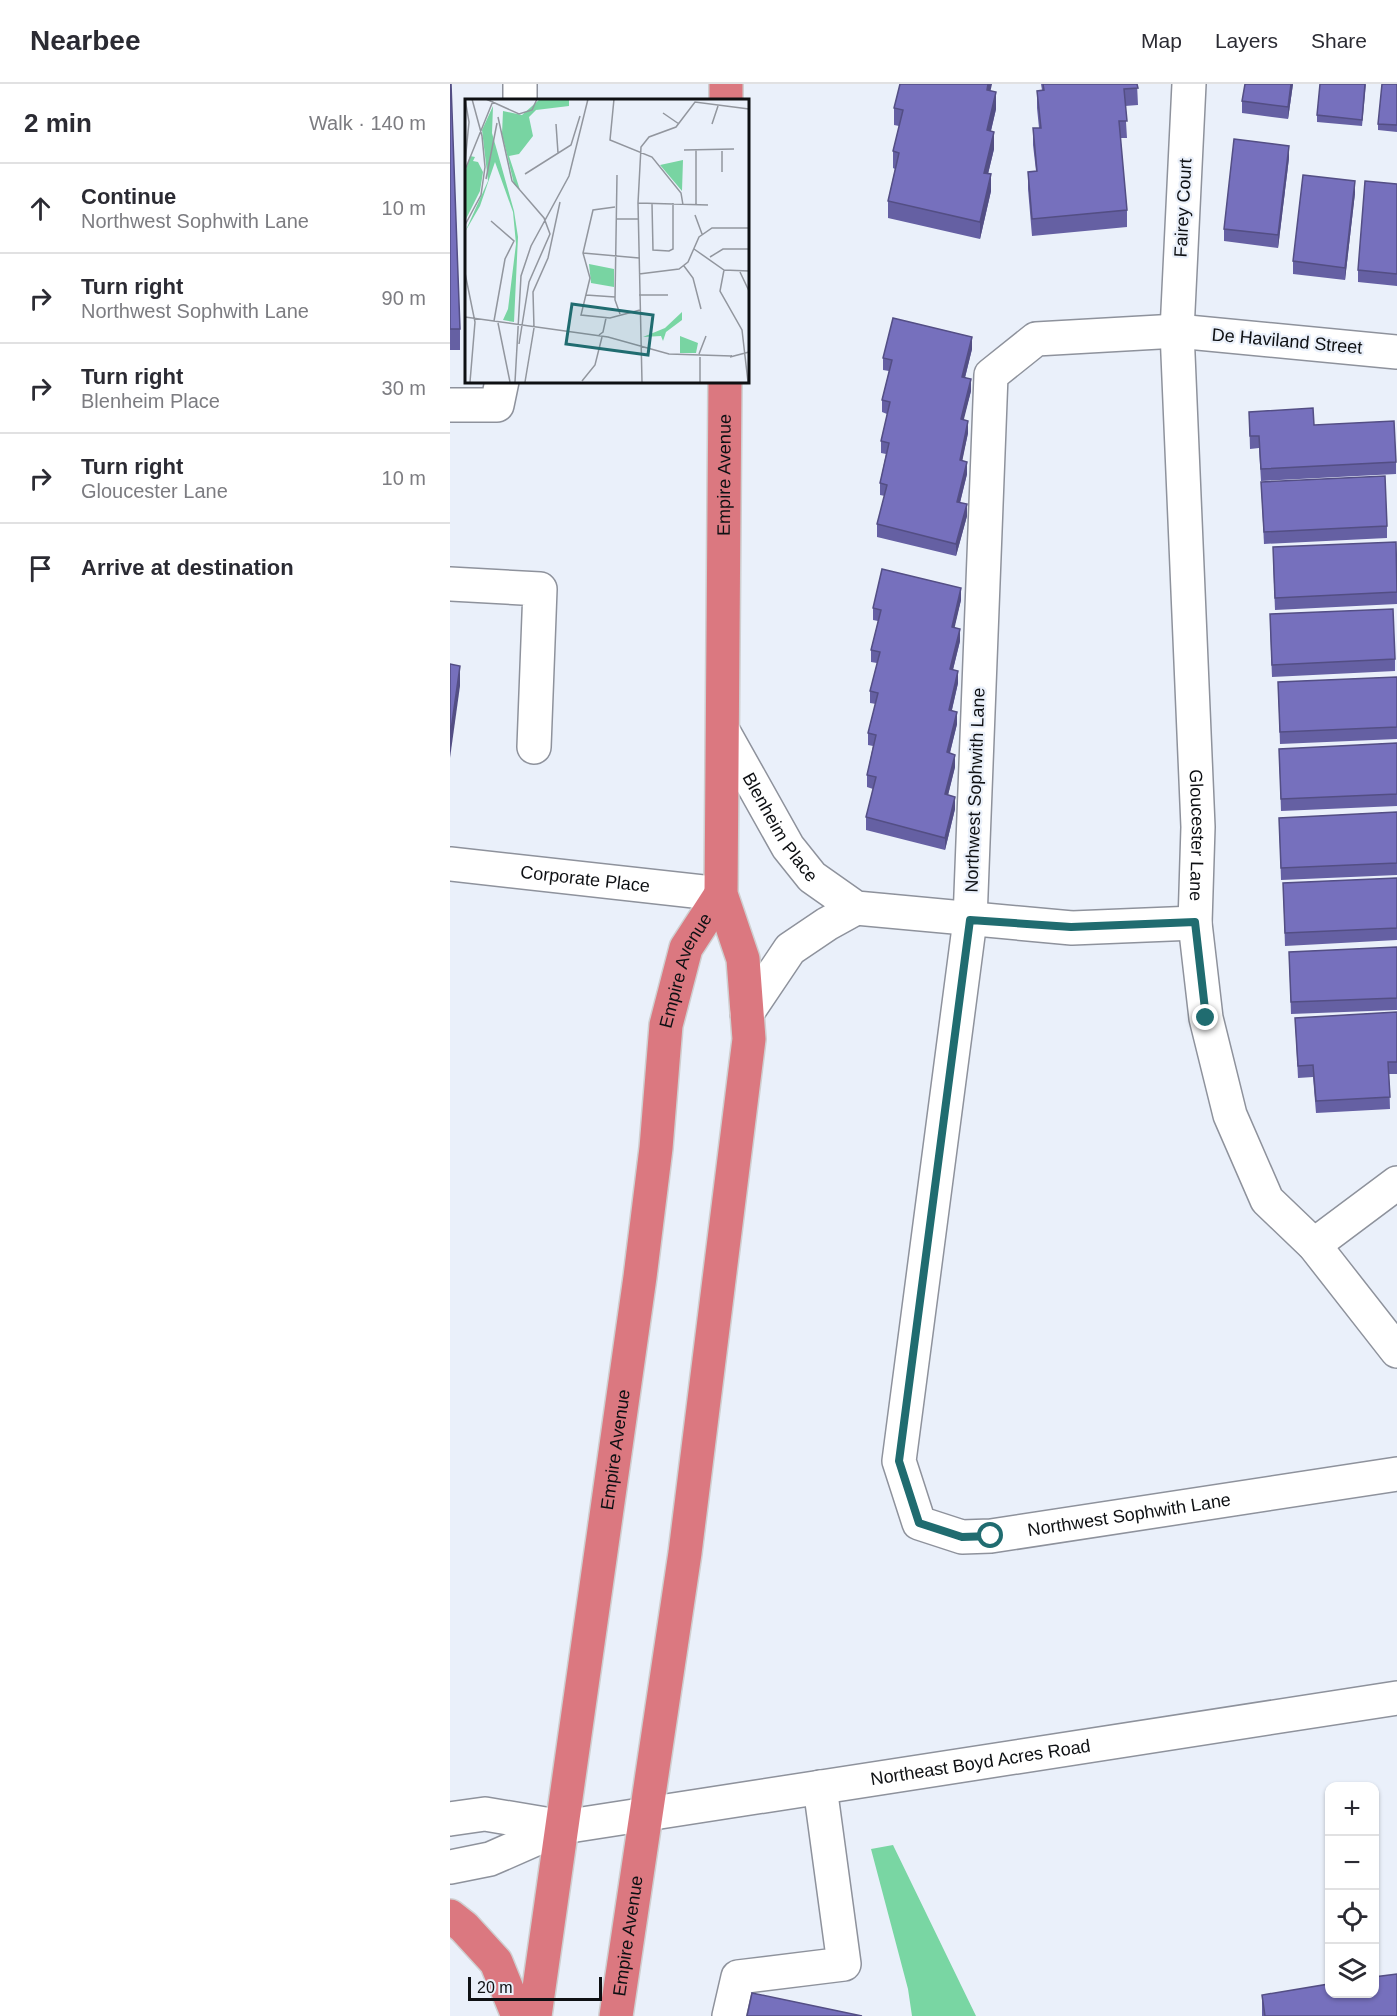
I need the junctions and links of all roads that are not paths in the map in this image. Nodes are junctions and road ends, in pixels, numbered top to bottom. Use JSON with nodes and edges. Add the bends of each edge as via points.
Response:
{"nodes":[{"id":1,"x":1190,"y":84,"type":"edge"},
{"id":2,"x":1177,"y":331,"type":"junction"},
{"id":3,"x":1397,"y":352,"type":"edge"},
{"id":4,"x":502,"y":382,"type":"edge"},
{"id":5,"x":725,"y":382,"type":"edge"},
{"id":6,"x":450,"y":405,"type":"edge"},
{"id":7,"x":450,"y":584,"type":"edge"},
{"id":8,"x":723,"y":732,"type":"junction"},
{"id":9,"x":534,"y":747,"type":"dead end"},
{"id":10,"x":450,"y":864,"type":"edge"},
{"id":11,"x":721,"y":894,"type":"junction"},
{"id":12,"x":856,"y":908,"type":"junction"},
{"id":13,"x":970,"y":920,"type":"junction"},
{"id":14,"x":1195,"y":922,"type":"junction"},
{"id":15,"x":747,"y":1013,"type":"junction"},
{"id":16,"x":1397,"y":1183,"type":"edge"},
{"id":17,"x":1314,"y":1245,"type":"junction"},
{"id":18,"x":1397,"y":1351,"type":"edge"},
{"id":19,"x":1397,"y":1474,"type":"edge"},
{"id":20,"x":1397,"y":1698,"type":"edge"},
{"id":21,"x":820,"y":1787,"type":"junction"},
{"id":22,"x":647,"y":1816,"type":"junction"},
{"id":23,"x":450,"y":1819,"type":"edge"},
{"id":24,"x":563,"y":1827,"type":"junction"},
{"id":25,"x":450,"y":1867,"type":"edge"},
{"id":26,"x":450,"y":1916,"type":"edge"},
{"id":27,"x":519,"y":2016,"type":"edge"},
{"id":28,"x":535,"y":2016,"type":"edge"},
{"id":29,"x":616,"y":2016,"type":"edge"},
{"id":30,"x":729,"y":2016,"type":"edge"}],
"edges":[{"from":1,"to":2,"type":"street","name":"Fairey Court"},
{"from":2,"to":3,"type":"street","name":"De Haviland Street"},
{"from":2,"to":13,"type":"street","name":"Northwest Sophwith Lane","via":[[1036,339],[991,375]]},
{"from":2,"to":14,"type":"street","name":"Gloucester Lane","via":[[1198,827]]},
{"from":4,"to":6,"type":"street","via":[[497,405]]},
{"from":5,"to":8,"type":"highway","name":"Empire Avenue"},
{"from":7,"to":9,"type":"street","via":[[540,589]]},
{"from":8,"to":11,"type":"highway","name":"Empire Avenue"},
{"from":8,"to":12,"type":"street","name":"Blenheim Place","via":[[788,847],[812,877]]},
{"from":10,"to":11,"type":"street","name":"Corporate Place"},
{"from":11,"to":15,"type":"highway","name":"Empire Avenue","via":[[743,959]]},
{"from":11,"to":24,"type":"highway","name":"Empire Avenue","via":[[686,948],[666,1025],[640,1277]]},
{"from":12,"to":13,"type":"street","name":"Blenheim Place"},
{"from":12,"to":15,"type":"street","via":[[790,949]]},
{"from":13,"to":14,"type":"street","name":"Blenheim Place","via":[[1071,927]]},
{"from":13,"to":19,"type":"street","name":"Northwest Sophwith Lane","via":[[899,1461],[919,1523],[962,1537],[991,1536]]},
{"from":14,"to":17,"type":"street","name":"Gloucester Lane","via":[[1206,1018],[1230,1115],[1267,1200]]},
{"from":15,"to":22,"type":"highway","name":"Empire Avenue","via":[[750,1039],[732,1189]]},
{"from":16,"to":17,"type":"street"},
{"from":17,"to":18,"type":"street","name":"Gloucester Lane"},
{"from":20,"to":21,"type":"street","name":"Northeast Boyd Acres Road"},
{"from":21,"to":22,"type":"street","name":"Northeast Boyd Acres Road"},
{"from":21,"to":30,"type":"street","via":[[843,1964],[738,1977]]},
{"from":22,"to":24,"type":"street","name":"Northeast Boyd Acres Road"},
{"from":22,"to":29,"type":"highway","name":"Empire Avenue"},
{"from":23,"to":24,"type":"street","name":"Northeast Boyd Acres Road","via":[[485,1814]]},
{"from":24,"to":25,"type":"street","name":"Northeast Boyd Acres Road","via":[[489,1859]]},
{"from":24,"to":28,"type":"highway","name":"Empire Avenue"},
{"from":26,"to":27,"type":"highway","via":[[496,1962]]}]}
